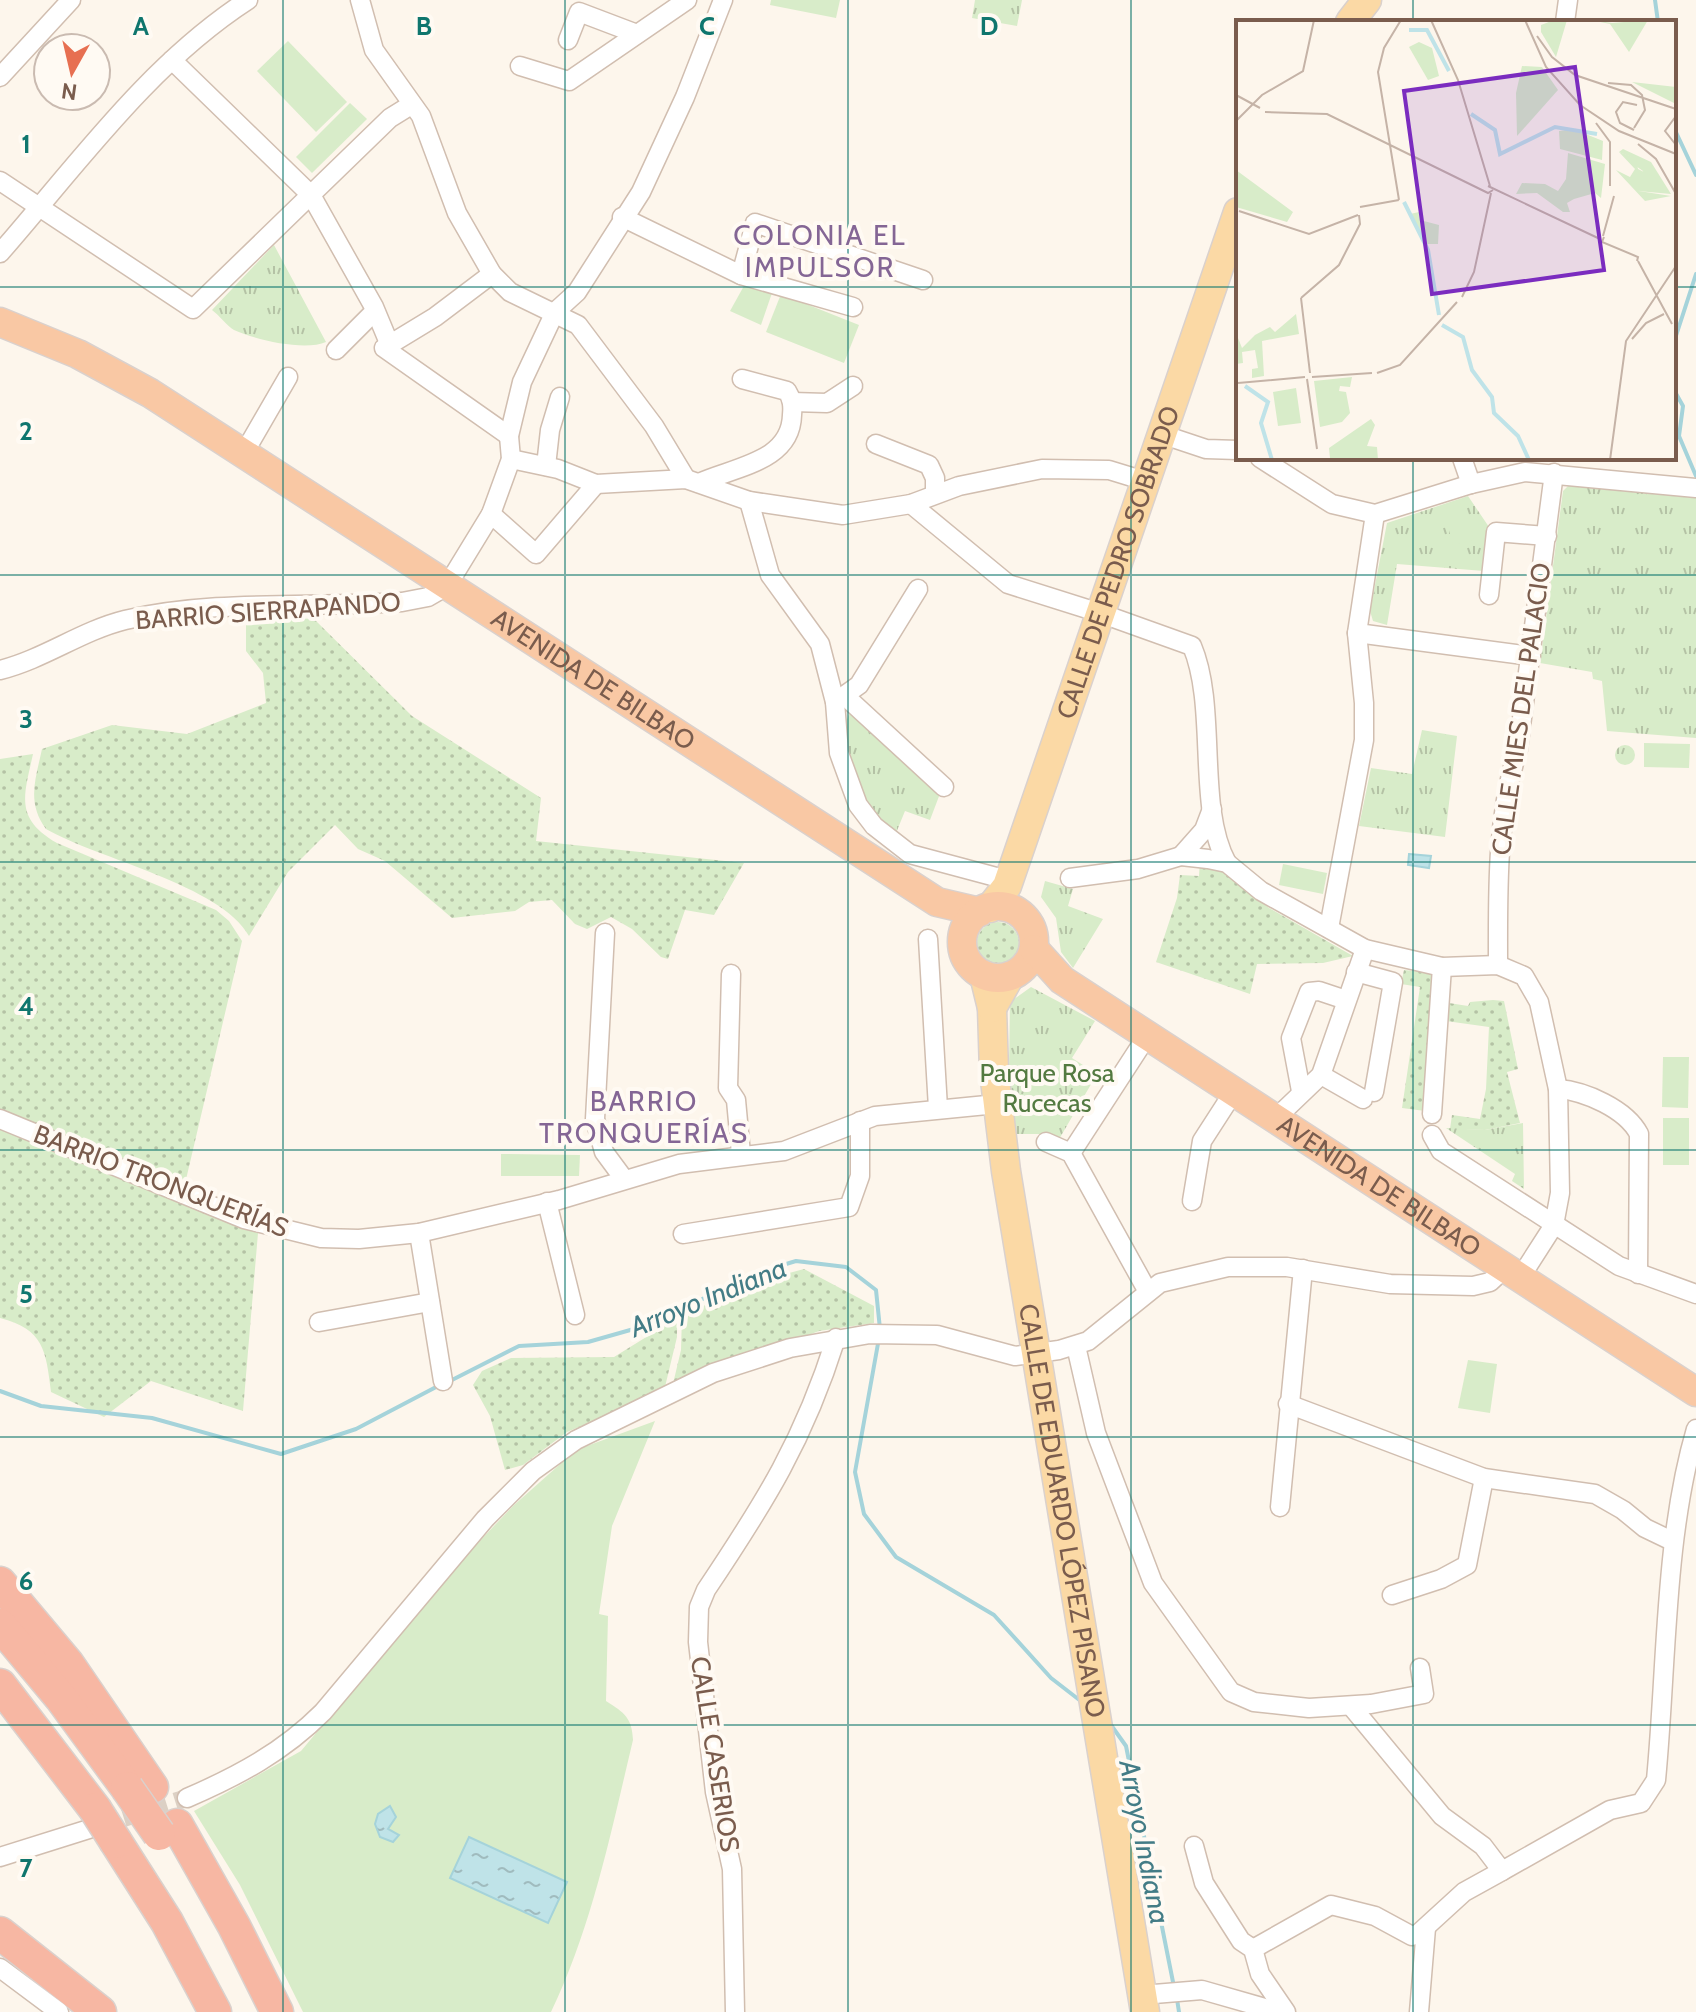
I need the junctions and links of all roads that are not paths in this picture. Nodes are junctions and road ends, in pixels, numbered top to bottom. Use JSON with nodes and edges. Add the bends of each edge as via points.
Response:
{"nodes":[{"id":1,"x":71,"y":0,"type":"edge"},
{"id":2,"x":248,"y":0,"type":"edge"},
{"id":3,"x":360,"y":0,"type":"edge"},
{"id":4,"x":687,"y":0,"type":"edge"},
{"id":5,"x":1351,"y":0,"type":"edge"},
{"id":6,"x":1367,"y":0,"type":"edge"},
{"id":7,"x":1568,"y":0,"type":"edge"},
{"id":8,"x":715,"y":3,"type":"edge"},
{"id":9,"x":1336,"y":20,"type":"edge"},
{"id":10,"x":1352,"y":20,"type":"edge"},
{"id":11,"x":1565,"y":20,"type":"edge"},
{"id":12,"x":637,"y":34,"type":"junction"},
{"id":13,"x":568,"y":40,"type":"dead end"},
{"id":14,"x":172,"y":60,"type":"junction"},
{"id":15,"x":520,"y":66,"type":"dead end"},
{"id":16,"x":0,"y":77,"type":"edge"},
{"id":17,"x":411,"y":105,"type":"junction"},
{"id":18,"x":0,"y":181,"type":"edge"},
{"id":19,"x":311,"y":195,"type":"junction"},
{"id":20,"x":39,"y":207,"type":"junction"},
{"id":21,"x":622,"y":217,"type":"junction"},
{"id":22,"x":1236,"y":218,"type":"edge"},
{"id":23,"x":1236,"y":252,"type":"edge"},
{"id":24,"x":0,"y":253,"type":"edge"},
{"id":25,"x":492,"y":274,"type":"junction"},
{"id":26,"x":741,"y":275,"type":"junction"},
{"id":27,"x":923,"y":280,"type":"dead end"},
{"id":28,"x":853,"y":307,"type":"dead end"},
{"id":29,"x":375,"y":311,"type":"junction"},
{"id":30,"x":555,"y":312,"type":"junction"},
{"id":31,"x":4,"y":321,"type":"edge"},
{"id":32,"x":386,"y":345,"type":"junction"},
{"id":33,"x":336,"y":350,"type":"dead end"},
{"id":34,"x":288,"y":377,"type":"dead end"},
{"id":35,"x":742,"y":379,"type":"dead end"},
{"id":36,"x":853,"y":386,"type":"dead end"},
{"id":37,"x":560,"y":397,"type":"dead end"},
{"id":38,"x":792,"y":402,"type":"junction"},
{"id":39,"x":509,"y":436,"type":"junction"},
{"id":40,"x":1173,"y":438,"type":"junction"},
{"id":41,"x":876,"y":444,"type":"dead end"},
{"id":42,"x":1236,"y":450,"type":"edge"},
{"id":43,"x":244,"y":453,"type":"junction"},
{"id":44,"x":511,"y":459,"type":"junction"},
{"id":45,"x":1263,"y":460,"type":"edge"},
{"id":46,"x":1463,"y":460,"type":"edge"},
{"id":47,"x":1524,"y":465,"type":"edge"},
{"id":48,"x":546,"y":466,"type":"junction"},
{"id":49,"x":1554,"y":473,"type":"junction"},
{"id":50,"x":692,"y":481,"type":"junction"},
{"id":51,"x":1145,"y":481,"type":"junction"},
{"id":52,"x":596,"y":484,"type":"junction"},
{"id":53,"x":1471,"y":484,"type":"junction"},
{"id":54,"x":1692,"y":489,"type":"edge"},
{"id":55,"x":935,"y":494,"type":"junction"},
{"id":56,"x":749,"y":501,"type":"junction"},
{"id":57,"x":911,"y":504,"type":"junction"},
{"id":58,"x":491,"y":514,"type":"junction"},
{"id":59,"x":1375,"y":514,"type":"junction"},
{"id":60,"x":1547,"y":536,"type":"junction"},
{"id":61,"x":447,"y":586,"type":"junction"},
{"id":62,"x":918,"y":589,"type":"dead end"},
{"id":63,"x":1489,"y":595,"type":"dead end"},
{"id":64,"x":1106,"y":615,"type":"junction"},
{"id":65,"x":1357,"y":633,"type":"junction"},
{"id":66,"x":1531,"y":656,"type":"junction"},
{"id":67,"x":0,"y":670,"type":"edge"},
{"id":68,"x":840,"y":699,"type":"junction"},
{"id":69,"x":944,"y":787,"type":"dead end"},
{"id":70,"x":1213,"y":807,"type":"junction"},
{"id":71,"x":1181,"y":856,"type":"junction"},
{"id":72,"x":1227,"y":863,"type":"junction"},
{"id":73,"x":1070,"y":878,"type":"dead end"},
{"id":74,"x":992,"y":902,"type":"junction"},
{"id":75,"x":944,"y":906,"type":"junction"},
{"id":76,"x":1018,"y":913,"type":"junction"},
{"id":77,"x":1329,"y":928,"type":"junction"},
{"id":78,"x":605,"y":933,"type":"dead end"},
{"id":79,"x":963,"y":935,"type":"junction"},
{"id":80,"x":928,"y":939,"type":"dead end"},
{"id":81,"x":1365,"y":949,"type":"junction"},
{"id":82,"x":1498,"y":965,"type":"junction"},
{"id":83,"x":1442,"y":967,"type":"junction"},
{"id":84,"x":1012,"y":968,"type":"junction"},
{"id":85,"x":1356,"y":972,"type":"junction"},
{"id":86,"x":731,"y":974,"type":"dead end"},
{"id":87,"x":1346,"y":1000,"type":"junction"},
{"id":88,"x":1147,"y":1036,"type":"junction"},
{"id":89,"x":1321,"y":1075,"type":"junction"},
{"id":90,"x":1558,"y":1089,"type":"junction"},
{"id":91,"x":1301,"y":1091,"type":"junction"},
{"id":92,"x":1233,"y":1093,"type":"junction"},
{"id":93,"x":997,"y":1104,"type":"junction"},
{"id":94,"x":938,"y":1108,"type":"junction"},
{"id":95,"x":1432,"y":1114,"type":"dead end"},
{"id":96,"x":0,"y":1119,"type":"edge"},
{"id":97,"x":1275,"y":1119,"type":"junction"},
{"id":98,"x":860,"y":1121,"type":"junction"},
{"id":99,"x":1432,"y":1135,"type":"dead end"},
{"id":100,"x":1046,"y":1142,"type":"dead end"},
{"id":101,"x":1071,"y":1153,"type":"junction"},
{"id":102,"x":741,"y":1154,"type":"junction"},
{"id":103,"x":624,"y":1179,"type":"junction"},
{"id":104,"x":1192,"y":1201,"type":"dead end"},
{"id":105,"x":547,"y":1202,"type":"junction"},
{"id":106,"x":1554,"y":1225,"type":"junction"},
{"id":107,"x":419,"y":1233,"type":"junction"},
{"id":108,"x":683,"y":1234,"type":"dead end"},
{"id":109,"x":1303,"y":1269,"type":"junction"},
{"id":110,"x":1513,"y":1273,"type":"junction"},
{"id":111,"x":1638,"y":1274,"type":"junction"},
{"id":112,"x":1148,"y":1292,"type":"junction"},
{"id":113,"x":1696,"y":1294,"type":"edge"},
{"id":114,"x":422,"y":1302,"type":"junction"},
{"id":115,"x":575,"y":1315,"type":"dead end"},
{"id":116,"x":319,"y":1322,"type":"dead end"},
{"id":117,"x":836,"y":1338,"type":"junction"},
{"id":118,"x":1076,"y":1346,"type":"junction"},
{"id":119,"x":1037,"y":1355,"type":"junction"},
{"id":120,"x":443,"y":1381,"type":"dead end"},
{"id":121,"x":1696,"y":1392,"type":"edge"},
{"id":122,"x":1288,"y":1404,"type":"junction"},
{"id":123,"x":1696,"y":1429,"type":"edge"},
{"id":124,"x":1484,"y":1478,"type":"junction"},
{"id":125,"x":1280,"y":1507,"type":"dead end"},
{"id":126,"x":1672,"y":1541,"type":"junction"},
{"id":127,"x":1392,"y":1595,"type":"dead end"},
{"id":128,"x":3,"y":1596,"type":"edge"},
{"id":129,"x":1420,"y":1668,"type":"dead end"},
{"id":130,"x":0,"y":1685,"type":"edge"},
{"id":131,"x":1351,"y":1706,"type":"junction"},
{"id":132,"x":174,"y":1819,"type":"junction"},
{"id":133,"x":100,"y":1826,"type":"junction"},
{"id":134,"x":1194,"y":1846,"type":"dead end"},
{"id":135,"x":0,"y":1857,"type":"edge"},
{"id":136,"x":1502,"y":1871,"type":"junction"},
{"id":137,"x":1419,"y":1932,"type":"junction"},
{"id":138,"x":0,"y":1933,"type":"edge"},
{"id":139,"x":0,"y":1942,"type":"edge"},
{"id":140,"x":1253,"y":1949,"type":"junction"},
{"id":141,"x":0,"y":1968,"type":"edge"},
{"id":142,"x":1159,"y":1997,"type":"edge"},
{"id":143,"x":99,"y":2011,"type":"edge"},
{"id":144,"x":59,"y":2012,"type":"edge"},
{"id":145,"x":215,"y":2012,"type":"edge"},
{"id":146,"x":258,"y":2012,"type":"edge"},
{"id":147,"x":277,"y":2012,"type":"edge"},
{"id":148,"x":735,"y":2012,"type":"edge"},
{"id":149,"x":1279,"y":2012,"type":"edge"},
{"id":150,"x":1286,"y":2012,"type":"edge"},
{"id":151,"x":1419,"y":2012,"type":"edge"}],
"edges":[{"from":1,"to":16,"type":"street"},
{"from":2,"to":14,"type":"street"},
{"from":3,"to":17,"type":"street","via":[[374,50]]},
{"from":4,"to":12,"type":"street"},
{"from":5,"to":9,"type":"main road"},
{"from":6,"to":10,"type":"main road"},
{"from":7,"to":11,"type":"street"},
{"from":8,"to":21,"type":"street","via":[[685,97],[641,192]]},
{"from":12,"to":13,"type":"street","via":[[579,12]]},
{"from":12,"to":15,"type":"street","via":[[569,81]]},
{"from":14,"to":19,"type":"street"},
{"from":14,"to":20,"type":"street"},
{"from":17,"to":19,"type":"street","via":[[399,109]]},
{"from":17,"to":25,"type":"street","via":[[428,132],[457,213]]},
{"from":18,"to":20,"type":"street"},
{"from":19,"to":20,"type":"street","via":[[193,309]]},
{"from":19,"to":29,"type":"street"},
{"from":20,"to":24,"type":"street"},
{"from":21,"to":26,"type":"street"},
{"from":21,"to":30,"type":"street","via":[[577,292]]},
{"from":22,"to":51,"type":"main road","name":"CALLE DE PEDRO SOBRADO"},
{"from":23,"to":40,"type":"main road","name":"CALLE DE PEDRO SOBRADO"},
{"from":25,"to":30,"type":"street","via":[[510,292]]},
{"from":25,"to":32,"type":"street","via":[[435,317]]},
{"from":26,"to":27,"type":"street","via":[[755,223]]},
{"from":26,"to":28,"type":"street"},
{"from":29,"to":32,"type":"street"},
{"from":29,"to":33,"type":"street"},
{"from":30,"to":39,"type":"street","via":[[517,396]]},
{"from":30,"to":50,"type":"street","via":[[578,325]]},
{"from":31,"to":43,"type":"highway","name":"AVENIDA DE BILBAO","via":[[109,369]]},
{"from":32,"to":39,"type":"street"},
{"from":34,"to":43,"type":"street"},
{"from":35,"to":38,"type":"street","via":[[787,391]]},
{"from":36,"to":38,"type":"street","via":[[827,403]]},
{"from":37,"to":48,"type":"street"},
{"from":38,"to":50,"type":"street","via":[[789,435],[777,452]]},
{"from":39,"to":44,"type":"street"},
{"from":40,"to":42,"type":"street","via":[[1206,449]]},
{"from":40,"to":64,"type":"main road","name":"CALLE DE PEDRO SOBRADO"},
{"from":41,"to":55,"type":"street","via":[[929,465]]},
{"from":43,"to":61,"type":"highway","name":"AVENIDA DE BILBAO"},
{"from":44,"to":48,"type":"street"},
{"from":44,"to":58,"type":"street"},
{"from":45,"to":59,"type":"street","via":[[1332,504]]},
{"from":46,"to":53,"type":"street"},
{"from":47,"to":49,"type":"street"},
{"from":47,"to":53,"type":"street"},
{"from":48,"to":52,"type":"street"},
{"from":49,"to":54,"type":"street"},
{"from":49,"to":60,"type":"street","name":"CALLE MIES DEL PALACIO"},
{"from":50,"to":52,"type":"street"},
{"from":50,"to":56,"type":"street"},
{"from":51,"to":55,"type":"street","via":[[1109,470],[1067,467]]},
{"from":51,"to":64,"type":"main road","name":"CALLE DE PEDRO SOBRADO"},
{"from":52,"to":58,"type":"street","via":[[536,554]]},
{"from":53,"to":59,"type":"street"},
{"from":55,"to":57,"type":"street"},
{"from":56,"to":57,"type":"street","via":[[843,515]]},
{"from":56,"to":68,"type":"street","via":[[770,575],[820,644]]},
{"from":57,"to":64,"type":"street","via":[[1008,584]]},
{"from":58,"to":61,"type":"street"},
{"from":59,"to":65,"type":"street"},
{"from":60,"to":63,"type":"street","name":"CALLE MIES DEL PALACIO","via":[[1496,532]]},
{"from":60,"to":66,"type":"street","name":"CALLE MIES DEL PALACIO"},
{"from":61,"to":67,"type":"street","name":"BARRIO SIERRAPANDO","via":[[402,602],[155,615],[99,628]]},
{"from":61,"to":75,"type":"highway","name":"AVENIDA DE BILBAO"},
{"from":62,"to":68,"type":"street","via":[[869,671]]},
{"from":64,"to":70,"type":"street","via":[[1192,646],[1202,690]]},
{"from":64,"to":74,"type":"main road","name":"CALLE DE PEDRO SOBRADO"},
{"from":64,"to":76,"type":"main road","name":"CALLE DE PEDRO SOBRADO","via":[[1023,872]]},
{"from":65,"to":66,"type":"street"},
{"from":65,"to":77,"type":"street","via":[[1364,740]]},
{"from":66,"to":82,"type":"street","name":"CALLE MIES DEL PALACIO","via":[[1517,752],[1506,784]]},
{"from":68,"to":69,"type":"street"},
{"from":68,"to":74,"type":"street","via":[[839,753],[847,782],[874,826],[910,854],[996,877]]},
{"from":70,"to":71,"type":"street","via":[[1204,830]]},
{"from":70,"to":72,"type":"street"},
{"from":71,"to":72,"type":"street"},
{"from":71,"to":73,"type":"street","via":[[1138,869]]},
{"from":72,"to":77,"type":"street","via":[[1261,891]]},
{"from":74,"to":75,"type":"highway","name":"AVENIDA DE BILBAO"},
{"from":74,"to":76,"type":"highway"},
{"from":74,"to":79,"type":"highway"},
{"from":75,"to":79,"type":"highway","name":"AVENIDA DE BILBAO"},
{"from":76,"to":84,"type":"highway","via":[[1032,929]]},
{"from":77,"to":81,"type":"street"},
{"from":78,"to":103,"type":"street","via":[[595,1119],[604,1152]]},
{"from":79,"to":84,"type":"highway","via":[[966,959]]},
{"from":80,"to":94,"type":"street"},
{"from":81,"to":83,"type":"street"},
{"from":81,"to":85,"type":"street"},
{"from":82,"to":83,"type":"street"},
{"from":82,"to":90,"type":"street","via":[[1517,970],[1534,988]]},
{"from":83,"to":95,"type":"street"},
{"from":84,"to":88,"type":"highway","name":"AVENIDA DE BILBAO","via":[[1062,980]]},
{"from":84,"to":93,"type":"main road","name":"CALLE DE EDUARDO LÓPEZ PISANO","via":[[992,1008]]},
{"from":85,"to":87,"type":"street"},
{"from":85,"to":89,"type":"street","via":[[1393,982],[1368,1096]]},
{"from":86,"to":102,"type":"street","via":[[728,1088],[736,1100]]},
{"from":87,"to":89,"type":"street"},
{"from":87,"to":91,"type":"street","via":[[1309,992],[1291,1038]]},
{"from":88,"to":92,"type":"highway","name":"AVENIDA DE BILBAO"},
{"from":88,"to":101,"type":"street"},
{"from":89,"to":91,"type":"street"},
{"from":90,"to":106,"type":"street","via":[[1559,1212]]},
{"from":90,"to":111,"type":"street","via":[[1573,1090],[1628,1117],[1639,1134]]},
{"from":91,"to":97,"type":"street"},
{"from":92,"to":97,"type":"highway","name":"AVENIDA DE BILBAO"},
{"from":92,"to":104,"type":"street","via":[[1202,1141]]},
{"from":93,"to":94,"type":"street","name":"BARRIO TRONQUERÍAS"},
{"from":93,"to":119,"type":"main road","name":"CALLE DE EDUARDO LÓPEZ PISANO"},
{"from":94,"to":98,"type":"street","name":"BARRIO TRONQUERÍAS"},
{"from":96,"to":107,"type":"street","name":"BARRIO TRONQUERÍAS","via":[[285,1231],[359,1239]]},
{"from":97,"to":110,"type":"highway","name":"AVENIDA DE BILBAO"},
{"from":98,"to":102,"type":"street","name":"BARRIO TRONQUERÍAS","via":[[804,1145]]},
{"from":98,"to":108,"type":"street","via":[[860,1176],[849,1207]]},
{"from":99,"to":106,"type":"street","via":[[1441,1151]]},
{"from":100,"to":101,"type":"street"},
{"from":101,"to":112,"type":"street"},
{"from":102,"to":103,"type":"street","name":"BARRIO TRONQUERÍAS"},
{"from":103,"to":105,"type":"street","name":"BARRIO TRONQUERÍAS"},
{"from":105,"to":107,"type":"street","name":"BARRIO TRONQUERÍAS"},
{"from":105,"to":115,"type":"street"},
{"from":106,"to":110,"type":"street"},
{"from":106,"to":111,"type":"street"},
{"from":107,"to":114,"type":"street"},
{"from":109,"to":110,"type":"street","via":[[1390,1284],[1473,1286]]},
{"from":109,"to":112,"type":"street","via":[[1228,1267],[1173,1278]]},
{"from":109,"to":122,"type":"street"},
{"from":110,"to":121,"type":"highway","name":"AVENIDA DE BILBAO"},
{"from":111,"to":113,"type":"street"},
{"from":112,"to":118,"type":"street","via":[[1107,1329]]},
{"from":114,"to":116,"type":"street"},
{"from":114,"to":120,"type":"street"},
{"from":117,"to":119,"type":"street","via":[[937,1335],[1015,1356]]},
{"from":117,"to":132,"type":"street","via":[[713,1373],[551,1456],[485,1519],[297,1738]]},
{"from":117,"to":148,"type":"street","name":"CALLE CASERIOS","via":[[794,1450],[699,1607],[707,1733],[732,1869]]},
{"from":118,"to":119,"type":"street"},
{"from":118,"to":131,"type":"street","via":[[1096,1433],[1153,1583],[1231,1692],[1254,1702]]},
{"from":119,"to":142,"type":"main road","name":"CALLE DE EDUARDO LÓPEZ PISANO","via":[[1095,1712]]},
{"from":122,"to":124,"type":"street"},
{"from":122,"to":125,"type":"street"},
{"from":123,"to":126,"type":"street"},
{"from":124,"to":126,"type":"street","via":[[1595,1494]]},
{"from":124,"to":127,"type":"street","via":[[1467,1565]]},
{"from":126,"to":136,"type":"street","via":[[1673,1582],[1653,1789],[1641,1803],[1610,1810]]},
{"from":128,"to":132,"type":"highway","bridge":true,"via":[[61,1698]]},
{"from":129,"to":131,"type":"street","via":[[1424,1694]]},
{"from":130,"to":133,"type":"highway"},
{"from":131,"to":136,"type":"street","via":[[1442,1816],[1483,1846]]},
{"from":132,"to":146,"type":"highway"},
{"from":132,"to":147,"type":"highway"},
{"from":133,"to":135,"type":"street"},
{"from":133,"to":145,"type":"highway","via":[[167,1922]]},
{"from":134,"to":140,"type":"street","via":[[1211,1896],[1241,1941]]},
{"from":136,"to":137,"type":"street","via":[[1464,1892]]},
{"from":137,"to":140,"type":"street","via":[[1331,1905]]},
{"from":137,"to":151,"type":"street"},
{"from":138,"to":143,"type":"highway"},
{"from":139,"to":143,"type":"highway"},
{"from":140,"to":150,"type":"street","via":[[1260,1974]]},
{"from":141,"to":144,"type":"street"},
{"from":142,"to":149,"type":"street","via":[[1211,1992]]}]}
